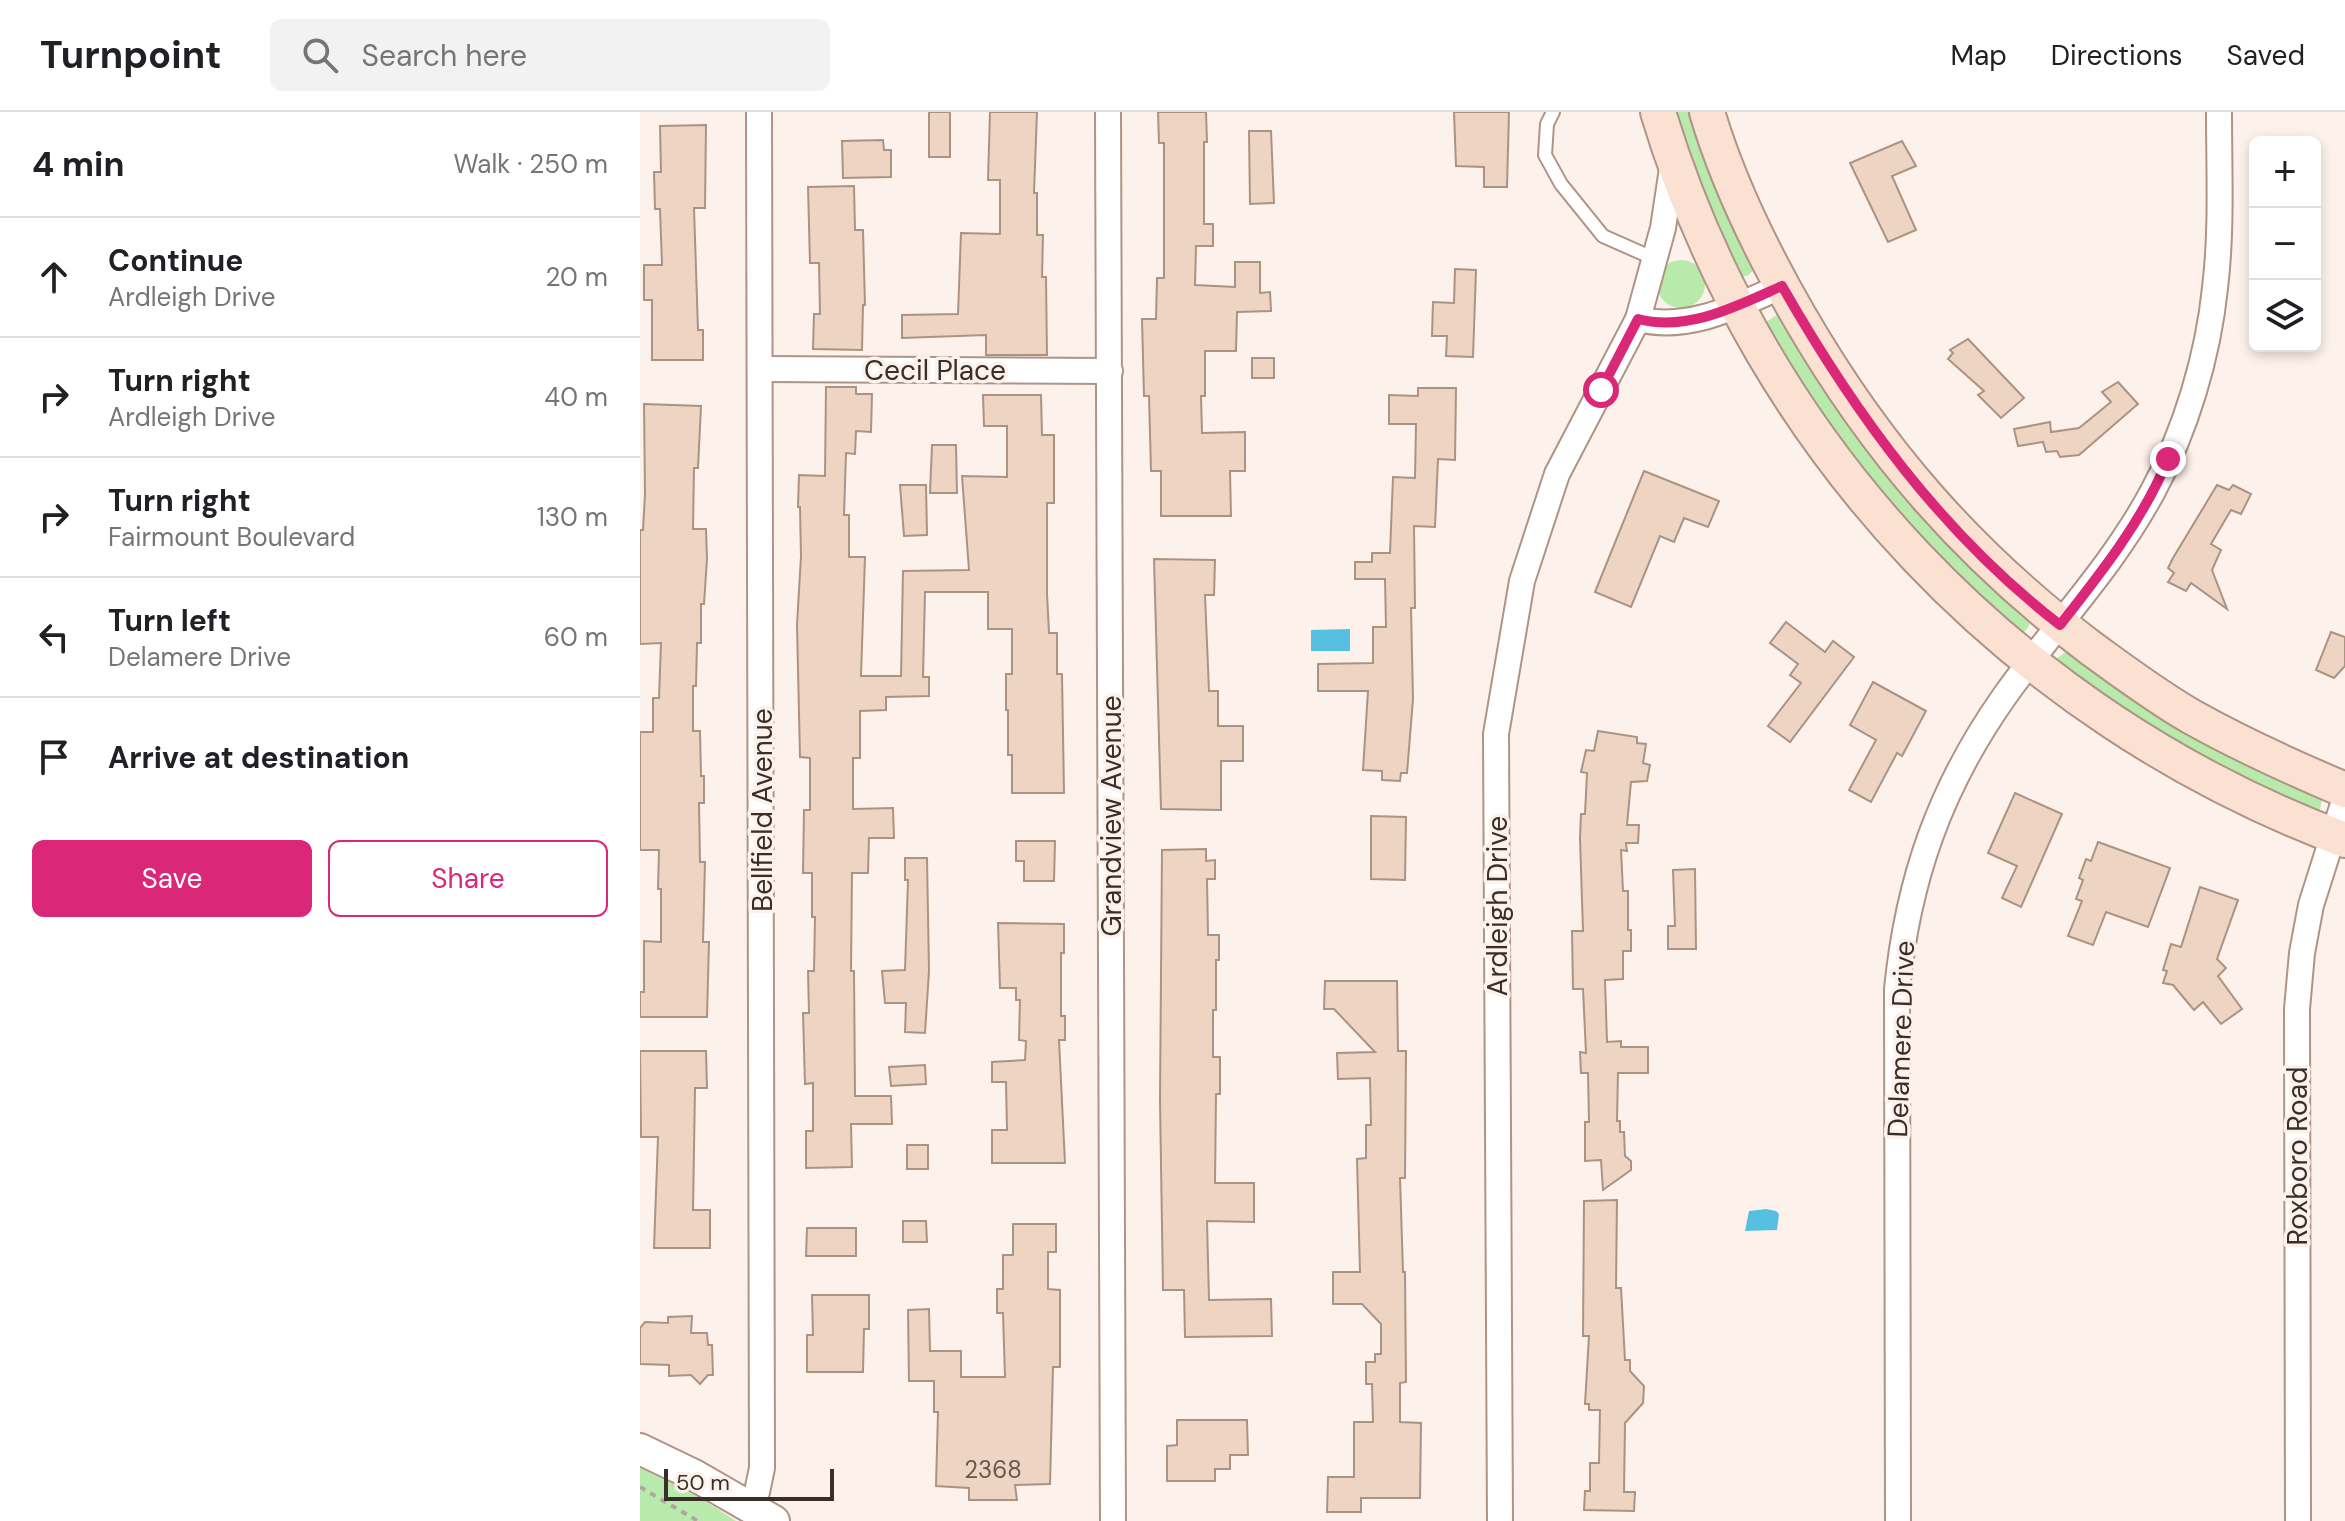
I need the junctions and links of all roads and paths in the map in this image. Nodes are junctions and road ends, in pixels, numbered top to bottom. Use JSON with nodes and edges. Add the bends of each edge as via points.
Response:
{"nodes":[{"id":1,"x":759,"y":112,"type":"edge"},
{"id":2,"x":1108,"y":112,"type":"edge"},
{"id":3,"x":1553,"y":112,"type":"edge"},
{"id":4,"x":1658,"y":112,"type":"edge"},
{"id":5,"x":1707,"y":112,"type":"edge"},
{"id":6,"x":2219,"y":112,"type":"edge"},
{"id":7,"x":1673,"y":159,"type":"junction"},
{"id":8,"x":1655,"y":259,"type":"junction"},
{"id":9,"x":1782,"y":286,"type":"junction"},
{"id":10,"x":1737,"y":306,"type":"junction"},
{"id":11,"x":1638,"y":319,"type":"junction"},
{"id":12,"x":761,"y":369,"type":"junction"},
{"id":13,"x":1110,"y":371,"type":"junction"},
{"id":14,"x":2060,"y":625,"type":"junction"},
{"id":15,"x":2030,"y":663,"type":"junction"},
{"id":16,"x":2345,"y":790,"type":"edge"},
{"id":17,"x":2345,"y":798,"type":"edge"},
{"id":18,"x":2339,"y":838,"type":"edge"},
{"id":19,"x":640,"y":1449,"type":"edge"},
{"id":20,"x":640,"y":1487,"type":"edge"},
{"id":21,"x":762,"y":1513,"type":"edge"},
{"id":22,"x":698,"y":1521,"type":"edge"},
{"id":23,"x":1113,"y":1521,"type":"edge"},
{"id":24,"x":1500,"y":1521,"type":"edge"},
{"id":25,"x":1898,"y":1521,"type":"edge"},
{"id":26,"x":2298,"y":1521,"type":"edge"}],
"edges":[{"from":1,"to":12,"type":"street","name":"Bellfield Avenue"},
{"from":2,"to":13,"type":"street","name":"Grandview Avenue"},
{"from":3,"to":8,"type":"lane","via":[[1545,155],[1561,184],[1603,236]]},
{"from":4,"to":7,"type":"main road"},
{"from":5,"to":9,"type":"main road"},
{"from":6,"to":14,"type":"street","name":"Delamere Drive","via":[[2215,290],[2194,386],[2153,490],[2113,558]]},
{"from":7,"to":8,"type":"street","name":"Ardleigh Drive"},
{"from":7,"to":10,"type":"main road"},
{"from":8,"to":11,"type":"street","name":"Ardleigh Drive"},
{"from":9,"to":10,"type":"street"},
{"from":9,"to":14,"type":"main road","via":[[1831,369],[1906,472],[1956,532]]},
{"from":10,"to":11,"type":"street","via":[[1666,324]]},
{"from":10,"to":15,"type":"main road","via":[[1799,409],[1874,508],[1961,602]]},
{"from":11,"to":24,"type":"street","name":"Ardleigh Drive","via":[[1553,487],[1522,581],[1496,734]]},
{"from":12,"to":13,"type":"street","name":"Cecil Place"},
{"from":12,"to":21,"type":"street","name":"Bellfield Avenue","via":[[762,1468],[757,1492]]},
{"from":13,"to":23,"type":"street","name":"Grandview Avenue"},
{"from":14,"to":15,"type":"street","name":"Delamere Drive"},
{"from":14,"to":16,"type":"main road","via":[[2190,715]]},
{"from":15,"to":18,"type":"main road","via":[[2159,753]]},
{"from":15,"to":25,"type":"street","name":"Delamere Drive","via":[[1987,721],[1941,805],[1906,917],[1897,989]]},
{"from":17,"to":18,"type":"street","name":"Roxboro Road"},
{"from":18,"to":26,"type":"street","name":"Roxboro Road","via":[[2311,905],[2297,1009]]},
{"from":19,"to":21,"type":"street"},
{"from":20,"to":22,"type":"path"}]}
